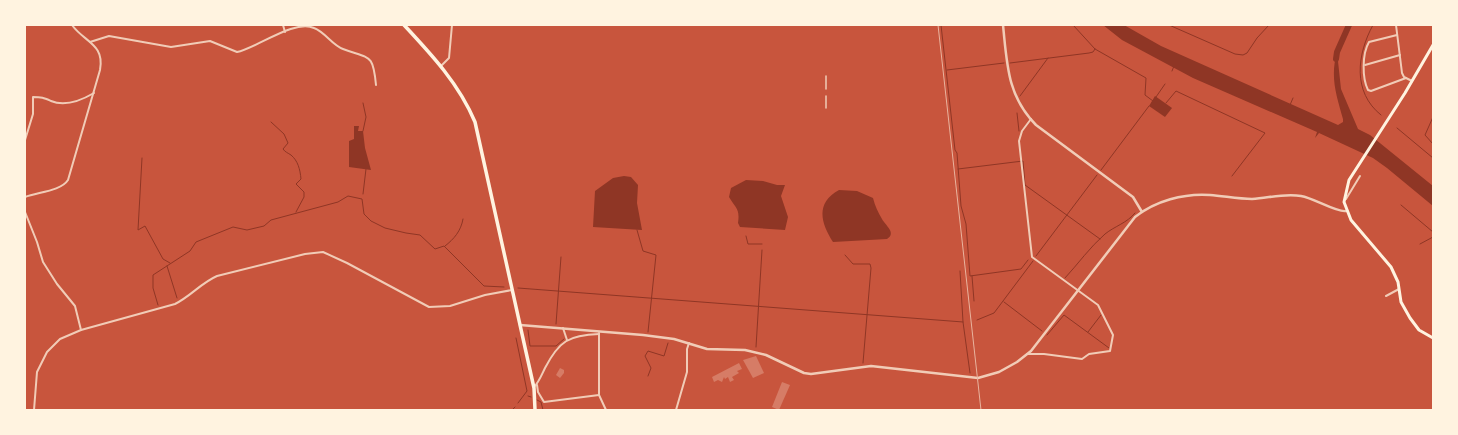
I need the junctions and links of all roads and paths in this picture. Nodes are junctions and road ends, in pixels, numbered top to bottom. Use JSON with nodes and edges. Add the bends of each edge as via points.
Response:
{"nodes":[{"id":1,"x":72,"y":25,"type":"edge"},
{"id":2,"x":283,"y":25,"type":"edge"},
{"id":3,"x":404,"y":25,"type":"edge"},
{"id":4,"x":452,"y":25,"type":"edge"},
{"id":5,"x":1003,"y":25,"type":"edge"},
{"id":6,"x":1396,"y":25,"type":"edge"},
{"id":7,"x":285,"y":32,"type":"junction"},
{"id":8,"x":1398,"y":35,"type":"junction"},
{"id":9,"x":90,"y":42,"type":"junction"},
{"id":10,"x":1433,"y":46,"type":"edge"},
{"id":11,"x":1400,"y":54,"type":"junction"},
{"id":12,"x":1365,"y":65,"type":"junction"},
{"id":13,"x":440,"y":66,"type":"junction"},
{"id":14,"x":826,"y":76,"type":"dead end"},
{"id":15,"x":1406,"y":78,"type":"junction"},
{"id":16,"x":1412,"y":81,"type":"junction"},
{"id":17,"x":376,"y":84,"type":"dead end"},
{"id":18,"x":826,"y":89,"type":"dead end"},
{"id":19,"x":94,"y":94,"type":"junction"},
{"id":20,"x":826,"y":96,"type":"dead end"},
{"id":21,"x":826,"y":108,"type":"dead end"},
{"id":22,"x":1031,"y":119,"type":"junction"},
{"id":23,"x":25,"y":140,"type":"edge"},
{"id":24,"x":1360,"y":176,"type":"dead end"},
{"id":25,"x":25,"y":197,"type":"edge"},
{"id":26,"x":1344,"y":202,"type":"junction"},
{"id":27,"x":1346,"y":211,"type":"junction"},
{"id":28,"x":25,"y":212,"type":"edge"},
{"id":29,"x":1142,"y":212,"type":"junction"},
{"id":30,"x":1399,"y":289,"type":"junction"},
{"id":31,"x":512,"y":290,"type":"junction"},
{"id":32,"x":1078,"y":290,"type":"junction"},
{"id":33,"x":1386,"y":296,"type":"dead end"},
{"id":34,"x":520,"y":325,"type":"junction"},
{"id":35,"x":563,"y":328,"type":"junction"},
{"id":36,"x":81,"y":330,"type":"junction"},
{"id":37,"x":599,"y":333,"type":"junction"},
{"id":38,"x":1433,"y":338,"type":"edge"},
{"id":39,"x":567,"y":340,"type":"junction"},
{"id":40,"x":689,"y":343,"type":"junction"},
{"id":41,"x":1027,"y":354,"type":"junction"},
{"id":42,"x":535,"y":386,"type":"junction"},
{"id":43,"x":599,"y":395,"type":"junction"},
{"id":44,"x":34,"y":410,"type":"edge"},
{"id":45,"x":535,"y":410,"type":"edge"},
{"id":46,"x":606,"y":410,"type":"edge"},
{"id":47,"x":676,"y":410,"type":"edge"}],
"edges":[{"from":1,"to":9,"type":"street"},
{"from":2,"to":7,"type":"street"},
{"from":3,"to":13,"type":"main road"},
{"from":4,"to":13,"type":"street","via":[[449,58]]},
{"from":5,"to":22,"type":"street","via":[[1012,88],[1020,106]]},
{"from":6,"to":8,"type":"street"},
{"from":7,"to":9,"type":"street","via":[[237,52],[210,41],[171,47],[109,36]]},
{"from":7,"to":17,"type":"street","via":[[298,27],[314,28],[340,48],[366,56],[373,64]]},
{"from":8,"to":11,"type":"street"},
{"from":8,"to":12,"type":"street","via":[[1369,42]]},
{"from":9,"to":19,"type":"street","via":[[101,59]]},
{"from":10,"to":16,"type":"main road"},
{"from":11,"to":12,"type":"street"},
{"from":11,"to":15,"type":"street","via":[[1402,73]]},
{"from":12,"to":15,"type":"street","via":[[1365,82],[1370,91]]},
{"from":13,"to":31,"type":"main road","via":[[464,98],[475,122]]},
{"from":14,"to":18,"type":"street"},
{"from":15,"to":16,"type":"street"},
{"from":16,"to":26,"type":"main road","via":[[1349,180]]},
{"from":19,"to":23,"type":"street","via":[[66,103],[52,102],[45,97],[33,97],[33,114]]},
{"from":19,"to":25,"type":"street","via":[[71,175],[66,184]]},
{"from":20,"to":21,"type":"street"},
{"from":22,"to":29,"type":"street","via":[[1133,197]]},
{"from":22,"to":32,"type":"street","via":[[1022,131],[1019,141],[1032,257]]},
{"from":24,"to":26,"type":"street"},
{"from":26,"to":27,"type":"main road"},
{"from":27,"to":29,"type":"street","via":[[1340,212],[1318,200],[1289,194],[1252,199],[1187,196],[1162,202]]},
{"from":27,"to":30,"type":"main road","via":[[1391,267]]},
{"from":28,"to":36,"type":"street","via":[[43,262],[75,306]]},
{"from":29,"to":32,"type":"street","via":[[1135,217]]},
{"from":30,"to":33,"type":"street"},
{"from":30,"to":38,"type":"main road","via":[[1400,302],[1410,318],[1419,330]]},
{"from":31,"to":34,"type":"main road"},
{"from":31,"to":36,"type":"street","via":[[450,306],[429,307],[347,262],[318,252],[217,276],[207,280],[175,304]]},
{"from":32,"to":41,"type":"street"},
{"from":32,"to":41,"type":"street","via":[[1098,305],[1113,335],[1110,351],[1090,354],[1082,359]]},
{"from":34,"to":35,"type":"street"},
{"from":34,"to":42,"type":"main road"},
{"from":35,"to":37,"type":"street"},
{"from":35,"to":39,"type":"street"},
{"from":36,"to":44,"type":"street","via":[[60,339],[48,352],[38,372]]},
{"from":37,"to":39,"type":"street","via":[[579,335]]},
{"from":37,"to":40,"type":"street","via":[[674,339]]},
{"from":37,"to":43,"type":"street"},
{"from":39,"to":42,"type":"street","via":[[554,352]]},
{"from":40,"to":41,"type":"street","via":[[707,349],[756,352],[804,373],[816,374],[871,366],[978,378],[999,372]]},
{"from":40,"to":47,"type":"street","via":[[687,372]]},
{"from":42,"to":43,"type":"street","via":[[544,402]]},
{"from":42,"to":45,"type":"main road"},
{"from":43,"to":46,"type":"street"}]}
